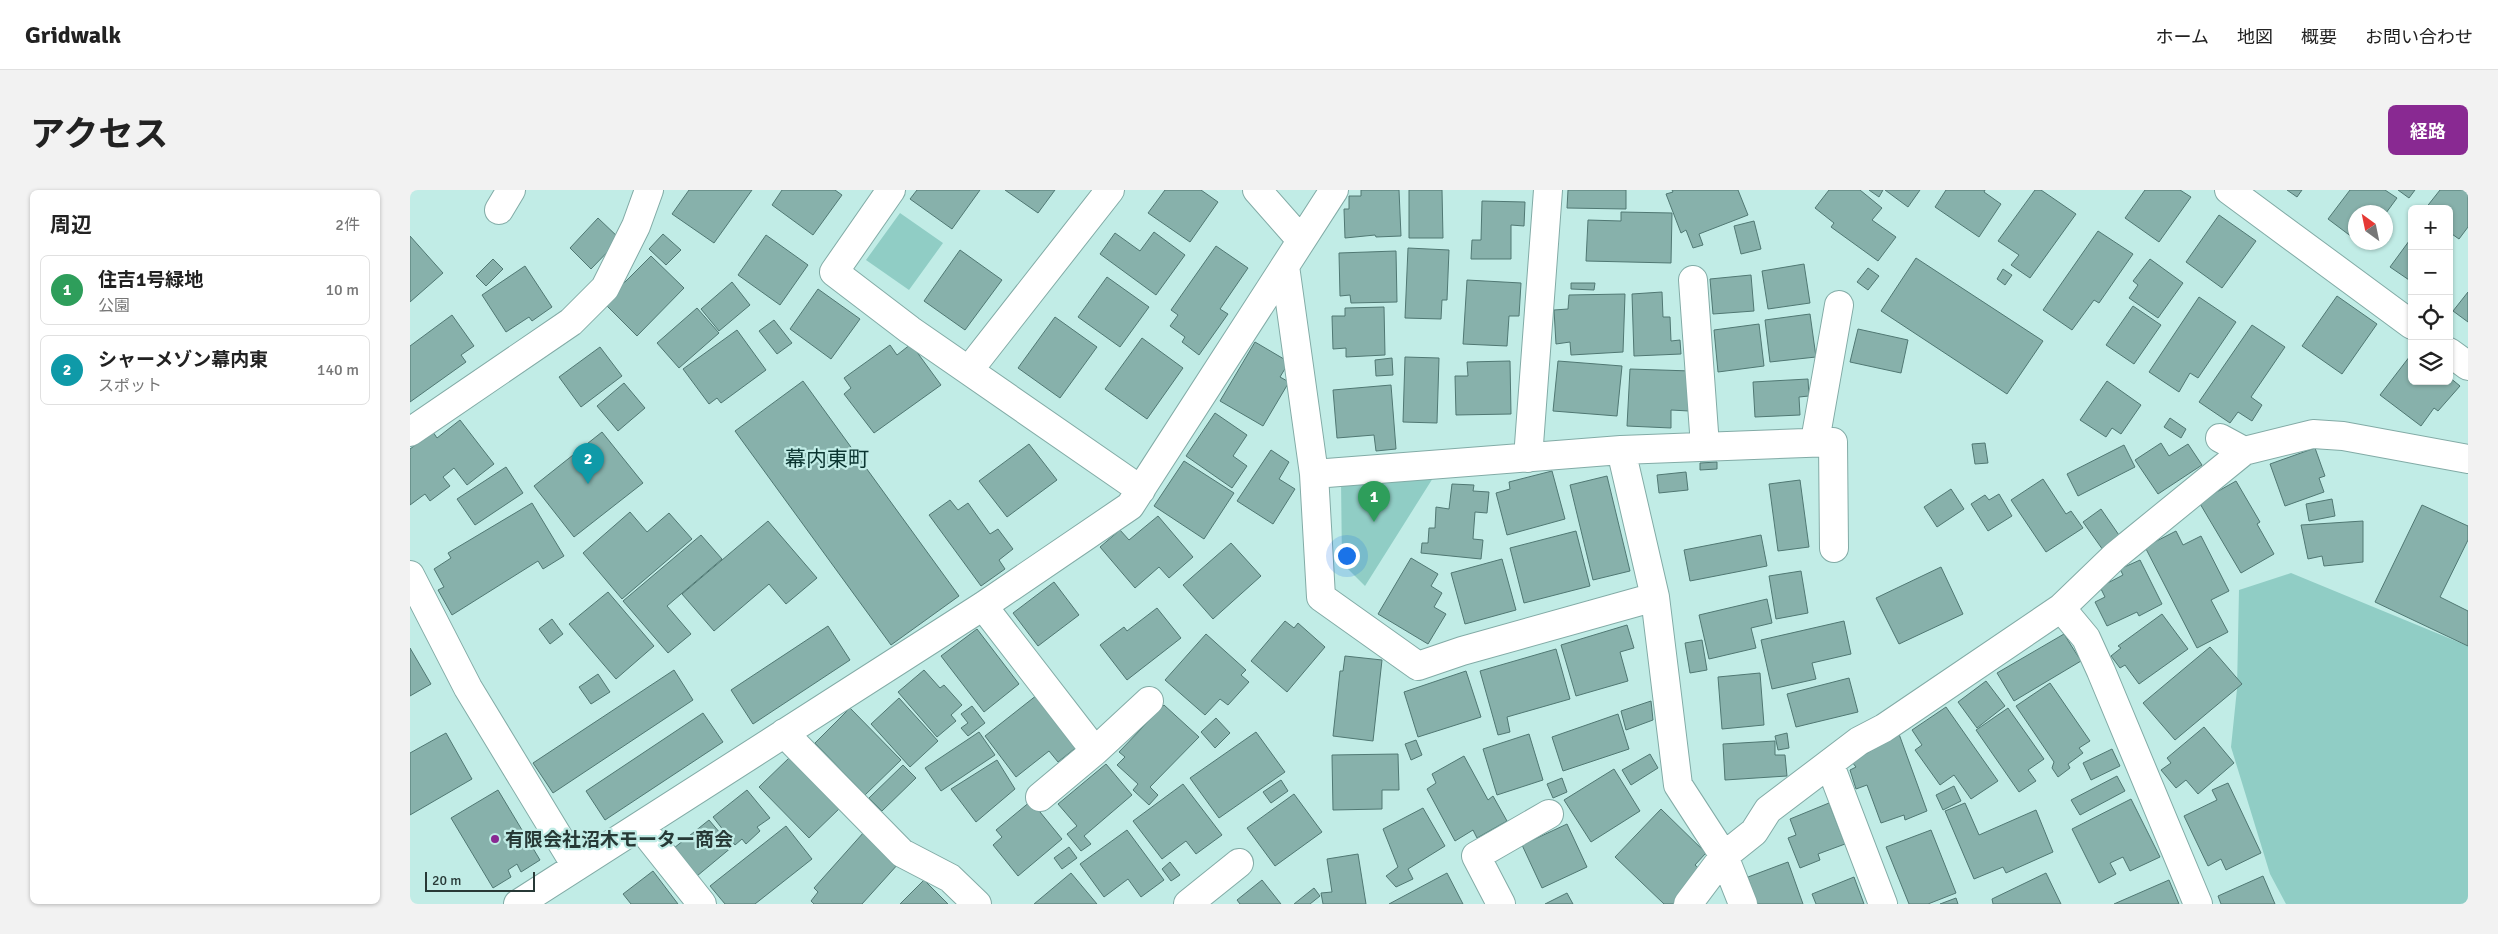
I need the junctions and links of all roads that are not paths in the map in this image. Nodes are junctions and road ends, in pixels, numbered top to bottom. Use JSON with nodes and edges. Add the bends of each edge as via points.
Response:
{"nodes":[{"id":1,"x":649,"y":190,"type":"edge"},
{"id":2,"x":891,"y":190,"type":"edge"},
{"id":3,"x":1110,"y":190,"type":"edge"},
{"id":4,"x":1257,"y":190,"type":"edge"},
{"id":5,"x":1334,"y":190,"type":"edge"},
{"id":6,"x":1548,"y":190,"type":"edge"},
{"id":7,"x":2228,"y":190,"type":"edge"},
{"id":8,"x":1301,"y":240,"type":"junction"},
{"id":9,"x":1285,"y":266,"type":"junction"},
{"id":10,"x":1693,"y":280,"type":"dead end"},
{"id":11,"x":1838,"y":305,"type":"dead end"},
{"id":12,"x":2408,"y":321,"type":"edge"},
{"id":13,"x":2453,"y":355,"type":"edge"},
{"id":14,"x":2468,"y":366,"type":"edge"},
{"id":15,"x":969,"y":370,"type":"junction"},
{"id":16,"x":410,"y":432,"type":"edge"},
{"id":17,"x":2220,"y":438,"type":"dead end"},
{"id":18,"x":1815,"y":441,"type":"junction"},
{"id":19,"x":1705,"y":446,"type":"junction"},
{"id":20,"x":1621,"y":450,"type":"junction"},
{"id":21,"x":2244,"y":451,"type":"junction"},
{"id":22,"x":1528,"y":458,"type":"junction"},
{"id":23,"x":2468,"y":459,"type":"edge"},
{"id":24,"x":1314,"y":474,"type":"junction"},
{"id":25,"x":1141,"y":490,"type":"junction"},
{"id":26,"x":1834,"y":548,"type":"dead end"},
{"id":27,"x":410,"y":575,"type":"edge"},
{"id":28,"x":1655,"y":597,"type":"junction"},
{"id":29,"x":983,"y":606,"type":"junction"},
{"id":30,"x":2061,"y":608,"type":"junction"},
{"id":31,"x":1149,"y":701,"type":"dead end"},
{"id":32,"x":784,"y":733,"type":"junction"},
{"id":33,"x":1095,"y":751,"type":"junction"},
{"id":34,"x":1830,"y":765,"type":"junction"},
{"id":35,"x":1040,"y":796,"type":"dead end"},
{"id":36,"x":1549,"y":814,"type":"dead end"},
{"id":37,"x":640,"y":826,"type":"junction"},
{"id":38,"x":1724,"y":856,"type":"junction"},
{"id":39,"x":1239,"y":863,"type":"dead end"},
{"id":40,"x":576,"y":866,"type":"junction"},
{"id":41,"x":518,"y":904,"type":"edge"},
{"id":42,"x":702,"y":904,"type":"edge"},
{"id":43,"x":978,"y":904,"type":"edge"},
{"id":44,"x":1188,"y":904,"type":"edge"},
{"id":45,"x":1501,"y":904,"type":"edge"},
{"id":46,"x":1688,"y":904,"type":"edge"},
{"id":47,"x":1743,"y":904,"type":"edge"},
{"id":48,"x":1883,"y":904,"type":"edge"},
{"id":49,"x":2198,"y":904,"type":"edge"}],
"edges":[{"from":1,"to":16,"type":"street","via":[[636,226],[605,288],[571,322]]},
{"from":2,"to":15,"type":"street","via":[[834,272]]},
{"from":3,"to":15,"type":"street"},
{"from":4,"to":8,"type":"street"},
{"from":5,"to":8,"type":"street"},
{"from":6,"to":22,"type":"street"},
{"from":7,"to":12,"type":"street"},
{"from":8,"to":9,"type":"street"},
{"from":9,"to":24,"type":"street"},
{"from":9,"to":25,"type":"street"},
{"from":10,"to":19,"type":"street"},
{"from":11,"to":18,"type":"street"},
{"from":13,"to":14,"type":"street"},
{"from":15,"to":25,"type":"street"},
{"from":17,"to":21,"type":"street"},
{"from":18,"to":19,"type":"street"},
{"from":18,"to":26,"type":"street","via":[[1833,442]]},
{"from":19,"to":20,"type":"street"},
{"from":20,"to":22,"type":"street"},
{"from":20,"to":28,"type":"street"},
{"from":21,"to":23,"type":"street","via":[[2313,434],[2342,436]]},
{"from":21,"to":30,"type":"street","via":[[2115,556]]},
{"from":22,"to":24,"type":"street"},
{"from":24,"to":28,"type":"street","via":[[1321,597],[1418,666]]},
{"from":25,"to":29,"type":"street","via":[[1130,506]]},
{"from":27,"to":40,"type":"street","via":[[468,688]]},
{"from":28,"to":38,"type":"street","via":[[1678,785]]},
{"from":29,"to":32,"type":"street"},
{"from":29,"to":33,"type":"street"},
{"from":30,"to":34,"type":"street","via":[[1859,742]]},
{"from":30,"to":49,"type":"street","via":[[2086,638]]},
{"from":31,"to":33,"type":"street"},
{"from":32,"to":37,"type":"street"},
{"from":32,"to":43,"type":"street","via":[[902,853],[950,878]]},
{"from":33,"to":35,"type":"street"},
{"from":34,"to":38,"type":"street","via":[[1768,810],[1754,832]]},
{"from":34,"to":48,"type":"street"},
{"from":36,"to":45,"type":"street","via":[[1476,856]]},
{"from":37,"to":40,"type":"street"},
{"from":37,"to":42,"type":"street"},
{"from":38,"to":46,"type":"street"},
{"from":38,"to":47,"type":"street"},
{"from":39,"to":44,"type":"street"},
{"from":40,"to":41,"type":"street"}]}
